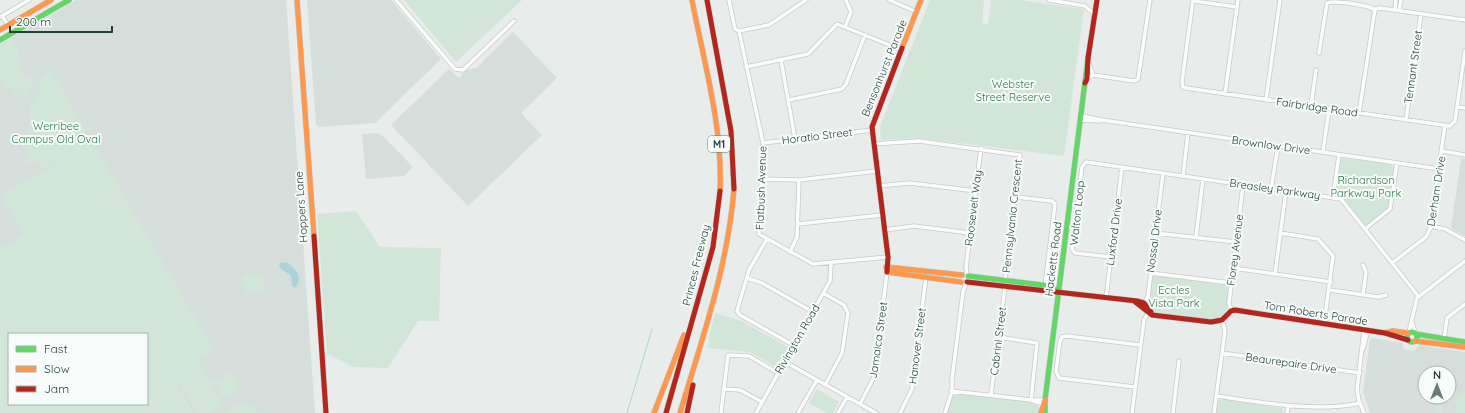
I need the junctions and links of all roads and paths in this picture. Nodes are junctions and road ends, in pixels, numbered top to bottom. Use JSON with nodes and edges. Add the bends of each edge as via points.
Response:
{"nodes":[{"id":1,"x":29,"y":0,"type":"edge"},
{"id":2,"x":51,"y":0,"type":"edge"},
{"id":3,"x":69,"y":0,"type":"edge"},
{"id":4,"x":297,"y":0,"type":"edge"},
{"id":5,"x":396,"y":0,"type":"edge"},
{"id":6,"x":691,"y":0,"type":"edge"},
{"id":7,"x":707,"y":0,"type":"edge"},
{"id":8,"x":730,"y":0,"type":"edge"},
{"id":9,"x":806,"y":0,"type":"edge"},
{"id":10,"x":846,"y":0,"type":"edge"},
{"id":11,"x":889,"y":0,"type":"edge"},
{"id":12,"x":922,"y":0,"type":"edge"},
{"id":13,"x":1049,"y":0,"type":"edge"},
{"id":14,"x":1082,"y":0,"type":"edge"},
{"id":15,"x":1150,"y":0,"type":"edge"},
{"id":16,"x":1193,"y":0,"type":"edge"},
{"id":17,"x":1238,"y":0,"type":"edge"},
{"id":18,"x":1280,"y":0,"type":"edge"},
{"id":19,"x":1396,"y":0,"type":"edge"},
{"id":20,"x":1400,"y":0,"type":"edge"},
{"id":21,"x":1096,"y":1,"type":"edge"},
{"id":22,"x":1083,"y":5,"type":"junction"},
{"id":23,"x":1237,"y":7,"type":"junction"},
{"id":24,"x":1375,"y":10,"type":"junction"},
{"id":25,"x":1397,"y":11,"type":"junction"},
{"id":26,"x":918,"y":12,"type":"junction"},
{"id":27,"x":1094,"y":14,"type":"junction"},
{"id":28,"x":1421,"y":14,"type":"junction"},
{"id":29,"x":1,"y":17,"type":"edge"},
{"id":30,"x":1465,"y":20,"type":"edge"},
{"id":31,"x":514,"y":21,"type":"dead end"},
{"id":32,"x":8,"y":25,"type":"junction"},
{"id":33,"x":845,"y":27,"type":"junction"},
{"id":34,"x":0,"y":30,"type":"edge"},
{"id":35,"x":739,"y":31,"type":"junction"},
{"id":36,"x":12,"y":34,"type":"junction"},
{"id":37,"x":865,"y":35,"type":"junction"},
{"id":38,"x":0,"y":40,"type":"edge"},
{"id":39,"x":902,"y":50,"type":"junction"},
{"id":40,"x":1465,"y":51,"type":"edge"},
{"id":41,"x":1319,"y":53,"type":"dead end"},
{"id":42,"x":781,"y":60,"type":"junction"},
{"id":43,"x":1089,"y":61,"type":"junction"},
{"id":44,"x":1464,"y":64,"type":"edge"},
{"id":45,"x":746,"y":67,"type":"junction"},
{"id":46,"x":1316,"y":70,"type":"dead end"},
{"id":47,"x":1093,"y":75,"type":"junction"},
{"id":48,"x":1086,"y":81,"type":"junction"},
{"id":49,"x":1225,"y":94,"type":"junction"},
{"id":50,"x":789,"y":100,"type":"junction"},
{"id":51,"x":1266,"y":100,"type":"junction"},
{"id":52,"x":1311,"y":106,"type":"junction"},
{"id":53,"x":1457,"y":107,"type":"junction"},
{"id":54,"x":1465,"y":108,"type":"edge"},
{"id":55,"x":1329,"y":109,"type":"junction"},
{"id":56,"x":1360,"y":113,"type":"junction"},
{"id":57,"x":1080,"y":117,"type":"junction"},
{"id":58,"x":1406,"y":120,"type":"junction"},
{"id":59,"x":1445,"y":125,"type":"junction"},
{"id":60,"x":872,"y":130,"type":"junction"},
{"id":61,"x":1188,"y":133,"type":"junction"},
{"id":62,"x":795,"y":139,"type":"junction"},
{"id":63,"x":763,"y":143,"type":"junction"},
{"id":64,"x":873,"y":144,"type":"junction"},
{"id":65,"x":1278,"y":146,"type":"junction"},
{"id":66,"x":981,"y":148,"type":"junction"},
{"id":67,"x":1323,"y":152,"type":"junction"},
{"id":68,"x":1442,"y":152,"type":"junction"},
{"id":69,"x":1339,"y":155,"type":"junction"},
{"id":70,"x":1465,"y":155,"type":"edge"},
{"id":71,"x":1086,"y":162,"type":"joint"},
{"id":72,"x":1397,"y":163,"type":"junction"},
{"id":73,"x":1122,"y":167,"type":"junction"},
{"id":74,"x":1439,"y":169,"type":"junction"},
{"id":75,"x":877,"y":171,"type":"junction"},
{"id":76,"x":1163,"y":173,"type":"junction"},
{"id":77,"x":1183,"y":176,"type":"junction"},
{"id":78,"x":762,"y":179,"type":"junction"},
{"id":79,"x":1203,"y":179,"type":"junction"},
{"id":80,"x":799,"y":180,"type":"junction"},
{"id":81,"x":1243,"y":185,"type":"junction"},
{"id":82,"x":878,"y":186,"type":"junction"},
{"id":83,"x":1271,"y":189,"type":"junction"},
{"id":84,"x":976,"y":191,"type":"junction"},
{"id":85,"x":1286,"y":191,"type":"junction"},
{"id":86,"x":1016,"y":197,"type":"junction"},
{"id":87,"x":1333,"y":198,"type":"junction"},
{"id":88,"x":882,"y":215,"type":"junction"},
{"id":89,"x":798,"y":224,"type":"junction"},
{"id":90,"x":1431,"y":226,"type":"junction"},
{"id":91,"x":1365,"y":229,"type":"junction"},
{"id":92,"x":884,"y":230,"type":"junction"},
{"id":93,"x":1155,"y":232,"type":"junction"},
{"id":94,"x":1280,"y":233,"type":"junction"},
{"id":95,"x":970,"y":234,"type":"junction"},
{"id":96,"x":1196,"y":238,"type":"junction"},
{"id":97,"x":767,"y":239,"type":"junction"},
{"id":98,"x":1465,"y":240,"type":"edge"},
{"id":99,"x":1236,"y":242,"type":"junction"},
{"id":100,"x":790,"y":252,"type":"junction"},
{"id":101,"x":886,"y":257,"type":"junction"},
{"id":102,"x":1111,"y":257,"type":"junction"},
{"id":103,"x":1465,"y":261,"type":"edge"},
{"id":104,"x":1392,"y":263,"type":"junction"},
{"id":105,"x":830,"y":264,"type":"junction"},
{"id":106,"x":1363,"y":265,"type":"dead end"},
{"id":107,"x":887,"y":268,"type":"junction"},
{"id":108,"x":1233,"y":268,"type":"junction"},
{"id":109,"x":1150,"y":273,"type":"junction"},
{"id":110,"x":1275,"y":274,"type":"junction"},
{"id":111,"x":965,"y":275,"type":"junction"},
{"id":112,"x":705,"y":277,"type":"junction"},
{"id":113,"x":926,"y":277,"type":"junction"},
{"id":114,"x":747,"y":278,"type":"junction"},
{"id":115,"x":964,"y":282,"type":"junction"},
{"id":116,"x":1330,"y":282,"type":"junction"},
{"id":117,"x":1231,"y":283,"type":"junction"},
{"id":118,"x":1005,"y":284,"type":"junction"},
{"id":119,"x":1045,"y":286,"type":"junction"},
{"id":120,"x":1329,"y":290,"type":"junction"},
{"id":121,"x":1059,"y":291,"type":"junction"},
{"id":122,"x":823,"y":293,"type":"junction"},
{"id":123,"x":1362,"y":295,"type":"junction"},
{"id":124,"x":1386,"y":295,"type":"dead end"},
{"id":125,"x":1419,"y":297,"type":"junction"},
{"id":126,"x":1106,"y":298,"type":"junction"},
{"id":127,"x":1465,"y":304,"type":"edge"},
{"id":128,"x":1142,"y":305,"type":"junction"},
{"id":129,"x":813,"y":312,"type":"junction"},
{"id":130,"x":1148,"y":312,"type":"junction"},
{"id":131,"x":1231,"y":313,"type":"junction"},
{"id":132,"x":1222,"y":321,"type":"junction"},
{"id":133,"x":1324,"y":324,"type":"junction"},
{"id":134,"x":1366,"y":330,"type":"junction"},
{"id":135,"x":704,"y":332,"type":"junction"},
{"id":136,"x":1385,"y":333,"type":"junction"},
{"id":137,"x":1412,"y":333,"type":"junction"},
{"id":138,"x":998,"y":338,"type":"junction"},
{"id":139,"x":1444,"y":339,"type":"junction"},
{"id":140,"x":1408,"y":340,"type":"junction"},
{"id":141,"x":1415,"y":341,"type":"junction"},
{"id":142,"x":1465,"y":342,"type":"edge"},
{"id":143,"x":793,"y":345,"type":"junction"},
{"id":144,"x":1140,"y":345,"type":"junction"},
{"id":145,"x":1465,"y":347,"type":"edge"},
{"id":146,"x":1222,"y":353,"type":"junction"},
{"id":147,"x":1179,"y":361,"type":"dead end"},
{"id":148,"x":785,"y":362,"type":"junction"},
{"id":149,"x":778,"y":373,"type":"junction"},
{"id":150,"x":1360,"y":373,"type":"junction"},
{"id":151,"x":817,"y":380,"type":"junction"},
{"id":152,"x":825,"y":385,"type":"junction"},
{"id":153,"x":1135,"y":387,"type":"junction"},
{"id":154,"x":723,"y":389,"type":"junction"},
{"id":155,"x":952,"y":390,"type":"junction"},
{"id":156,"x":991,"y":395,"type":"junction"},
{"id":157,"x":1216,"y":396,"type":"junction"},
{"id":158,"x":847,"y":397,"type":"junction"},
{"id":159,"x":1031,"y":400,"type":"junction"},
{"id":160,"x":762,"y":402,"type":"junction"},
{"id":161,"x":1045,"y":403,"type":"junction"},
{"id":162,"x":1360,"y":403,"type":"junction"},
{"id":163,"x":860,"y":404,"type":"junction"},
{"id":164,"x":1288,"y":406,"type":"junction"},
{"id":165,"x":326,"y":413,"type":"edge"},
{"id":166,"x":654,"y":413,"type":"edge"},
{"id":167,"x":666,"y":413,"type":"edge"},
{"id":168,"x":680,"y":413,"type":"edge"},
{"id":169,"x":687,"y":413,"type":"edge"},
{"id":170,"x":721,"y":413,"type":"edge"},
{"id":171,"x":756,"y":413,"type":"edge"},
{"id":172,"x":798,"y":413,"type":"edge"},
{"id":173,"x":838,"y":413,"type":"edge"},
{"id":174,"x":876,"y":413,"type":"edge"},
{"id":175,"x":900,"y":413,"type":"edge"},
{"id":176,"x":945,"y":413,"type":"edge"},
{"id":177,"x":1041,"y":413,"type":"edge"},
{"id":178,"x":1045,"y":413,"type":"edge"},
{"id":179,"x":1132,"y":413,"type":"edge"},
{"id":180,"x":1173,"y":413,"type":"edge"},
{"id":181,"x":1214,"y":413,"type":"edge"},
{"id":182,"x":1287,"y":413,"type":"edge"},
{"id":183,"x":1364,"y":413,"type":"edge"}],
"edges":[{"from":1,"to":29,"type":"street"},
{"from":2,"to":32,"type":"main road"},
{"from":3,"to":36,"type":"main road"},
{"from":4,"to":165,"type":"main road","name":"Hoppers Lane"},
{"from":5,"to":31,"type":"street","via":[[459,71]]},
{"from":6,"to":112,"type":"main road","name":"Princes Freeway","number":"M1","via":[[715,112],[721,170],[719,210]]},
{"from":7,"to":135,"type":"main road","number":"M1","via":[[728,110],[734,169],[732,210],[725,253]]},
{"from":8,"to":35,"type":"street","name":"Flatbush Avenue","via":[[735,29]]},
{"from":9,"to":35,"type":"street","via":[[769,25]]},
{"from":10,"to":33,"type":"street","via":[[852,12]]},
{"from":11,"to":26,"type":"street"},
{"from":12,"to":26,"type":"main road","name":"Bensonhurst Parade"},
{"from":13,"to":22,"type":"street"},
{"from":14,"to":22,"type":"street"},
{"from":15,"to":47,"type":"street","via":[[1138,79]]},
{"from":16,"to":23,"type":"street"},
{"from":16,"to":49,"type":"street","name":"Fairbridge Road","via":[[1182,86]]},
{"from":17,"to":23,"type":"street"},
{"from":18,"to":51,"type":"street"},
{"from":19,"to":25,"type":"street"},
{"from":20,"to":25,"type":"street"},
{"from":21,"to":22,"type":"street"},
{"from":21,"to":27,"type":"main road","name":"Hacketts Road"},
{"from":22,"to":27,"type":"street"},
{"from":23,"to":49,"type":"street"},
{"from":24,"to":25,"type":"street","via":[[1378,8]]},
{"from":24,"to":41,"type":"street","via":[[1368,6],[1327,2]]},
{"from":24,"to":56,"type":"street"},
{"from":25,"to":28,"type":"street"},
{"from":26,"to":39,"type":"main road","name":"Bensonhurst Parade"},
{"from":27,"to":43,"type":"main road","name":"Hacketts Road"},
{"from":28,"to":30,"type":"street"},
{"from":28,"to":58,"type":"street","name":"Tennant Street"},
{"from":29,"to":32,"type":"street"},
{"from":32,"to":34,"type":"main road"},
{"from":32,"to":36,"type":"main road"},
{"from":33,"to":37,"type":"street"},
{"from":33,"to":42,"type":"street","via":[[838,24],[835,26],[808,54]]},
{"from":35,"to":45,"type":"street","name":"Flatbush Avenue"},
{"from":36,"to":38,"type":"main road"},
{"from":37,"to":39,"type":"street"},
{"from":37,"to":50,"type":"street","via":[[842,89]]},
{"from":39,"to":60,"type":"main road","name":"Bensonhurst Parade","via":[[873,121]]},
{"from":40,"to":44,"type":"street"},
{"from":42,"to":45,"type":"street"},
{"from":42,"to":50,"type":"street"},
{"from":43,"to":47,"type":"street"},
{"from":43,"to":48,"type":"main road","name":"Hacketts Road","via":[[1083,80]]},
{"from":44,"to":53,"type":"street"},
{"from":45,"to":63,"type":"street","name":"Flatbush Avenue"},
{"from":46,"to":52,"type":"street"},
{"from":47,"to":48,"type":"street"},
{"from":48,"to":57,"type":"main road","name":"Hacketts Road"},
{"from":49,"to":51,"type":"street","name":"Fairbridge Road"},
{"from":50,"to":62,"type":"street"},
{"from":51,"to":52,"type":"street","name":"Fairbridge Road"},
{"from":52,"to":55,"type":"street","name":"Fairbridge Road"},
{"from":53,"to":54,"type":"street"},
{"from":53,"to":59,"type":"street","name":"Fairbridge Road","via":[[1453,125]]},
{"from":55,"to":56,"type":"street","name":"Fairbridge Road"},
{"from":55,"to":67,"type":"street"},
{"from":56,"to":58,"type":"street","name":"Fairbridge Road"},
{"from":57,"to":61,"type":"street","name":"Brownlow Drive"},
{"from":57,"to":121,"type":"main road","name":"Hacketts Road"},
{"from":58,"to":59,"type":"street","name":"Fairbridge Road"},
{"from":59,"to":68,"type":"street","name":"Derham Drive"},
{"from":60,"to":62,"type":"street","name":"Horatio Street"},
{"from":60,"to":64,"type":"main road","name":"Bensonhurst Parade"},
{"from":61,"to":65,"type":"street","name":"Brownlow Drive"},
{"from":61,"to":77,"type":"street"},
{"from":62,"to":63,"type":"street","name":"Horatio Street"},
{"from":63,"to":78,"type":"street","name":"Flatbush Avenue"},
{"from":64,"to":66,"type":"street","name":"Pennsylvania Crescent","via":[[914,141]]},
{"from":64,"to":75,"type":"main road","name":"Bensonhurst Parade"},
{"from":65,"to":67,"type":"street","name":"Brownlow Drive"},
{"from":65,"to":83,"type":"street"},
{"from":66,"to":84,"type":"street","name":"Roosevelt Way"},
{"from":66,"to":86,"type":"street","name":"Pennsylvania Crescent","via":[[1020,155]]},
{"from":67,"to":69,"type":"street","name":"Brownlow Drive"},
{"from":68,"to":70,"type":"street"},
{"from":68,"to":74,"type":"street","name":"Derham Drive"},
{"from":69,"to":72,"type":"street","name":"Brownlow Drive"},
{"from":69,"to":87,"type":"street"},
{"from":71,"to":73,"type":"street","name":"Breasley Parkway"},
{"from":71,"to":102,"type":"street","name":"Walton Loop","via":[[1082,167],[1072,250],[1075,253]]},
{"from":72,"to":74,"type":"street","name":"Brownlow Drive"},
{"from":72,"to":91,"type":"street","via":[[1390,209]]},
{"from":73,"to":76,"type":"street","name":"Breasley Parkway"},
{"from":73,"to":102,"type":"street","name":"Luxford Drive"},
{"from":74,"to":90,"type":"street","name":"Derham Drive"},
{"from":75,"to":80,"type":"street"},
{"from":75,"to":82,"type":"main road","name":"Bensonhurst Parade"},
{"from":76,"to":77,"type":"street","name":"Breasley Parkway"},
{"from":76,"to":93,"type":"street","name":"Nossal Drive"},
{"from":77,"to":79,"type":"street","name":"Breasley Parkway"},
{"from":78,"to":80,"type":"street"},
{"from":78,"to":97,"type":"street","name":"Flatbush Avenue","via":[[758,231]]},
{"from":79,"to":81,"type":"street","name":"Breasley Parkway"},
{"from":79,"to":96,"type":"street"},
{"from":80,"to":89,"type":"street"},
{"from":81,"to":83,"type":"street","name":"Breasley Parkway"},
{"from":81,"to":99,"type":"street","name":"Florey Avenue"},
{"from":82,"to":84,"type":"street","via":[[910,183]]},
{"from":82,"to":88,"type":"main road","name":"Bensonhurst Parade"},
{"from":83,"to":85,"type":"street","name":"Breasley Parkway"},
{"from":84,"to":95,"type":"street","name":"Roosevelt Way"},
{"from":85,"to":87,"type":"street","name":"Breasley Parkway"},
{"from":85,"to":94,"type":"street"},
{"from":86,"to":118,"type":"street","name":"Pennsylvania Crescent"},
{"from":86,"to":119,"type":"street","via":[[1052,201],[1055,204]]},
{"from":87,"to":91,"type":"street","name":"Breasley Parkway","via":[[1344,202]]},
{"from":88,"to":89,"type":"street"},
{"from":88,"to":92,"type":"main road","name":"Bensonhurst Parade"},
{"from":89,"to":100,"type":"street","via":[[796,240]]},
{"from":90,"to":98,"type":"street","via":[[1445,229]]},
{"from":90,"to":104,"type":"street","name":"Derham Drive","via":[[1426,237]]},
{"from":91,"to":104,"type":"street","name":"Breasley Parkway"},
{"from":92,"to":95,"type":"street","via":[[914,226]]},
{"from":92,"to":101,"type":"main road","name":"Bensonhurst Parade"},
{"from":93,"to":96,"type":"street"},
{"from":93,"to":109,"type":"street","name":"Nossal Drive"},
{"from":94,"to":110,"type":"street"},
{"from":94,"to":116,"type":"street","via":[[1313,237],[1323,244],[1333,256]]},
{"from":95,"to":111,"type":"street","name":"Roosevelt Way"},
{"from":96,"to":99,"type":"street"},
{"from":97,"to":100,"type":"street","name":"Flatbush Avenue"},
{"from":97,"to":114,"type":"street"},
{"from":99,"to":108,"type":"street","name":"Florey Avenue"},
{"from":100,"to":105,"type":"street","name":"Flatbush Avenue","via":[[810,264]]},
{"from":101,"to":105,"type":"street","name":"Flatbush Avenue"},
{"from":101,"to":107,"type":"main road","name":"Bensonhurst Parade"},
{"from":102,"to":126,"type":"street","name":"Luxford Drive"},
{"from":103,"to":125,"type":"street"},
{"from":104,"to":125,"type":"street","name":"Breasley Parkway"},
{"from":105,"to":122,"type":"street","name":"Rivington Road","via":[[831,279]]},
{"from":106,"to":123,"type":"street","via":[[1366,272]]},
{"from":107,"to":111,"type":"main road"},
{"from":107,"to":113,"type":"main road"},
{"from":107,"to":163,"type":"street","name":"Jamaica Street","via":[[874,377]]},
{"from":108,"to":110,"type":"street"},
{"from":108,"to":117,"type":"street","name":"Florey Avenue"},
{"from":109,"to":117,"type":"street"},
{"from":109,"to":128,"type":"street","name":"Nossal Drive","via":[[1148,296]]},
{"from":110,"to":116,"type":"street"},
{"from":111,"to":115,"type":"main road"},
{"from":111,"to":118,"type":"main road"},
{"from":112,"to":166,"type":"main road"},
{"from":112,"to":167,"type":"main road","name":"Princes Freeway","number":"M1"},
{"from":113,"to":115,"type":"main road"},
{"from":113,"to":175,"type":"street","name":"Hanover Street","via":[[912,389]]},
{"from":114,"to":129,"type":"street","via":[[762,283]]},
{"from":114,"to":143,"type":"street","via":[[738,314]]},
{"from":115,"to":118,"type":"main road"},
{"from":115,"to":155,"type":"street"},
{"from":116,"to":120,"type":"street"},
{"from":117,"to":131,"type":"street","name":"Florey Avenue"},
{"from":118,"to":119,"type":"main road"},
{"from":118,"to":121,"type":"main road","via":[[1051,292]]},
{"from":118,"to":138,"type":"street","name":"Cabrini Street"},
{"from":119,"to":121,"type":"main road"},
{"from":120,"to":123,"type":"street"},
{"from":120,"to":133,"type":"street"},
{"from":121,"to":126,"type":"main road"},
{"from":121,"to":161,"type":"main road","name":"Hacketts Road"},
{"from":122,"to":129,"type":"street","name":"Rivington Road"},
{"from":122,"to":152,"type":"street","via":[[844,305],[848,313],[842,353]]},
{"from":123,"to":124,"type":"street"},
{"from":125,"to":137,"type":"street","via":[[1415,302]]},
{"from":126,"to":128,"type":"main road","via":[[1134,301]]},
{"from":127,"to":139,"type":"street","via":[[1448,318]]},
{"from":128,"to":130,"type":"main road"},
{"from":129,"to":143,"type":"street","name":"Rivington Road"},
{"from":130,"to":132,"type":"main road","via":[[1211,322]]},
{"from":130,"to":144,"type":"street","via":[[1144,320]]},
{"from":131,"to":132,"type":"main road"},
{"from":131,"to":133,"type":"main road","name":"Tom Roberts Parade","via":[[1244,312]]},
{"from":132,"to":146,"type":"street","via":[[1225,330]]},
{"from":133,"to":134,"type":"main road","name":"Tom Roberts Parade"},
{"from":134,"to":136,"type":"main road","name":"Tom Roberts Parade"},
{"from":134,"to":150,"type":"street"},
{"from":135,"to":168,"type":"main road","number":"M1"},
{"from":135,"to":169,"type":"main road"},
{"from":136,"to":137,"type":"main road","name":"Tom Roberts Parade"},
{"from":136,"to":140,"type":"main road","name":"Tom Roberts Parade"},
{"from":137,"to":139,"type":"main road","name":"Tom Roberts Parade"},
{"from":137,"to":140,"type":"main road"},
{"from":137,"to":141,"type":"main road"},
{"from":138,"to":156,"type":"street","name":"Cabrini Street"},
{"from":138,"to":159,"type":"street","via":[[1038,344]]},
{"from":139,"to":142,"type":"main road","name":"Tom Roberts Parade"},
{"from":140,"to":141,"type":"main road","name":"Tom Roberts Parade"},
{"from":141,"to":145,"type":"main road"},
{"from":143,"to":148,"type":"street","name":"Rivington Road"},
{"from":144,"to":153,"type":"street"},
{"from":144,"to":153,"type":"street","via":[[1065,336],[1060,341],[1056,371],[1059,378]]},
{"from":146,"to":150,"type":"street","name":"Beaurepaire Drive"},
{"from":146,"to":157,"type":"street"},
{"from":147,"to":180,"type":"street"},
{"from":148,"to":149,"type":"street","name":"Rivington Road"},
{"from":148,"to":151,"type":"street"},
{"from":149,"to":154,"type":"street","via":[[750,357],[729,354],[726,359]]},
{"from":149,"to":160,"type":"street","name":"Rivington Road"},
{"from":150,"to":162,"type":"street","via":[[1357,392]]},
{"from":151,"to":152,"type":"street"},
{"from":151,"to":172,"type":"street"},
{"from":152,"to":158,"type":"street"},
{"from":153,"to":179,"type":"street"},
{"from":154,"to":160,"type":"street","via":[[740,390]]},
{"from":154,"to":170,"type":"street"},
{"from":155,"to":156,"type":"street"},
{"from":155,"to":176,"type":"street"},
{"from":156,"to":159,"type":"street"},
{"from":157,"to":164,"type":"street"},
{"from":157,"to":181,"type":"street"},
{"from":158,"to":163,"type":"street"},
{"from":158,"to":173,"type":"street"},
{"from":159,"to":161,"type":"street"},
{"from":160,"to":171,"type":"street","name":"Rivington Road"},
{"from":161,"to":177,"type":"main road","name":"Hacketts Road"},
{"from":161,"to":178,"type":"main road","name":"Hacketts Road"},
{"from":162,"to":164,"type":"street","via":[[1328,410]]},
{"from":162,"to":183,"type":"street"},
{"from":163,"to":174,"type":"street"},
{"from":164,"to":182,"type":"street"}]}
